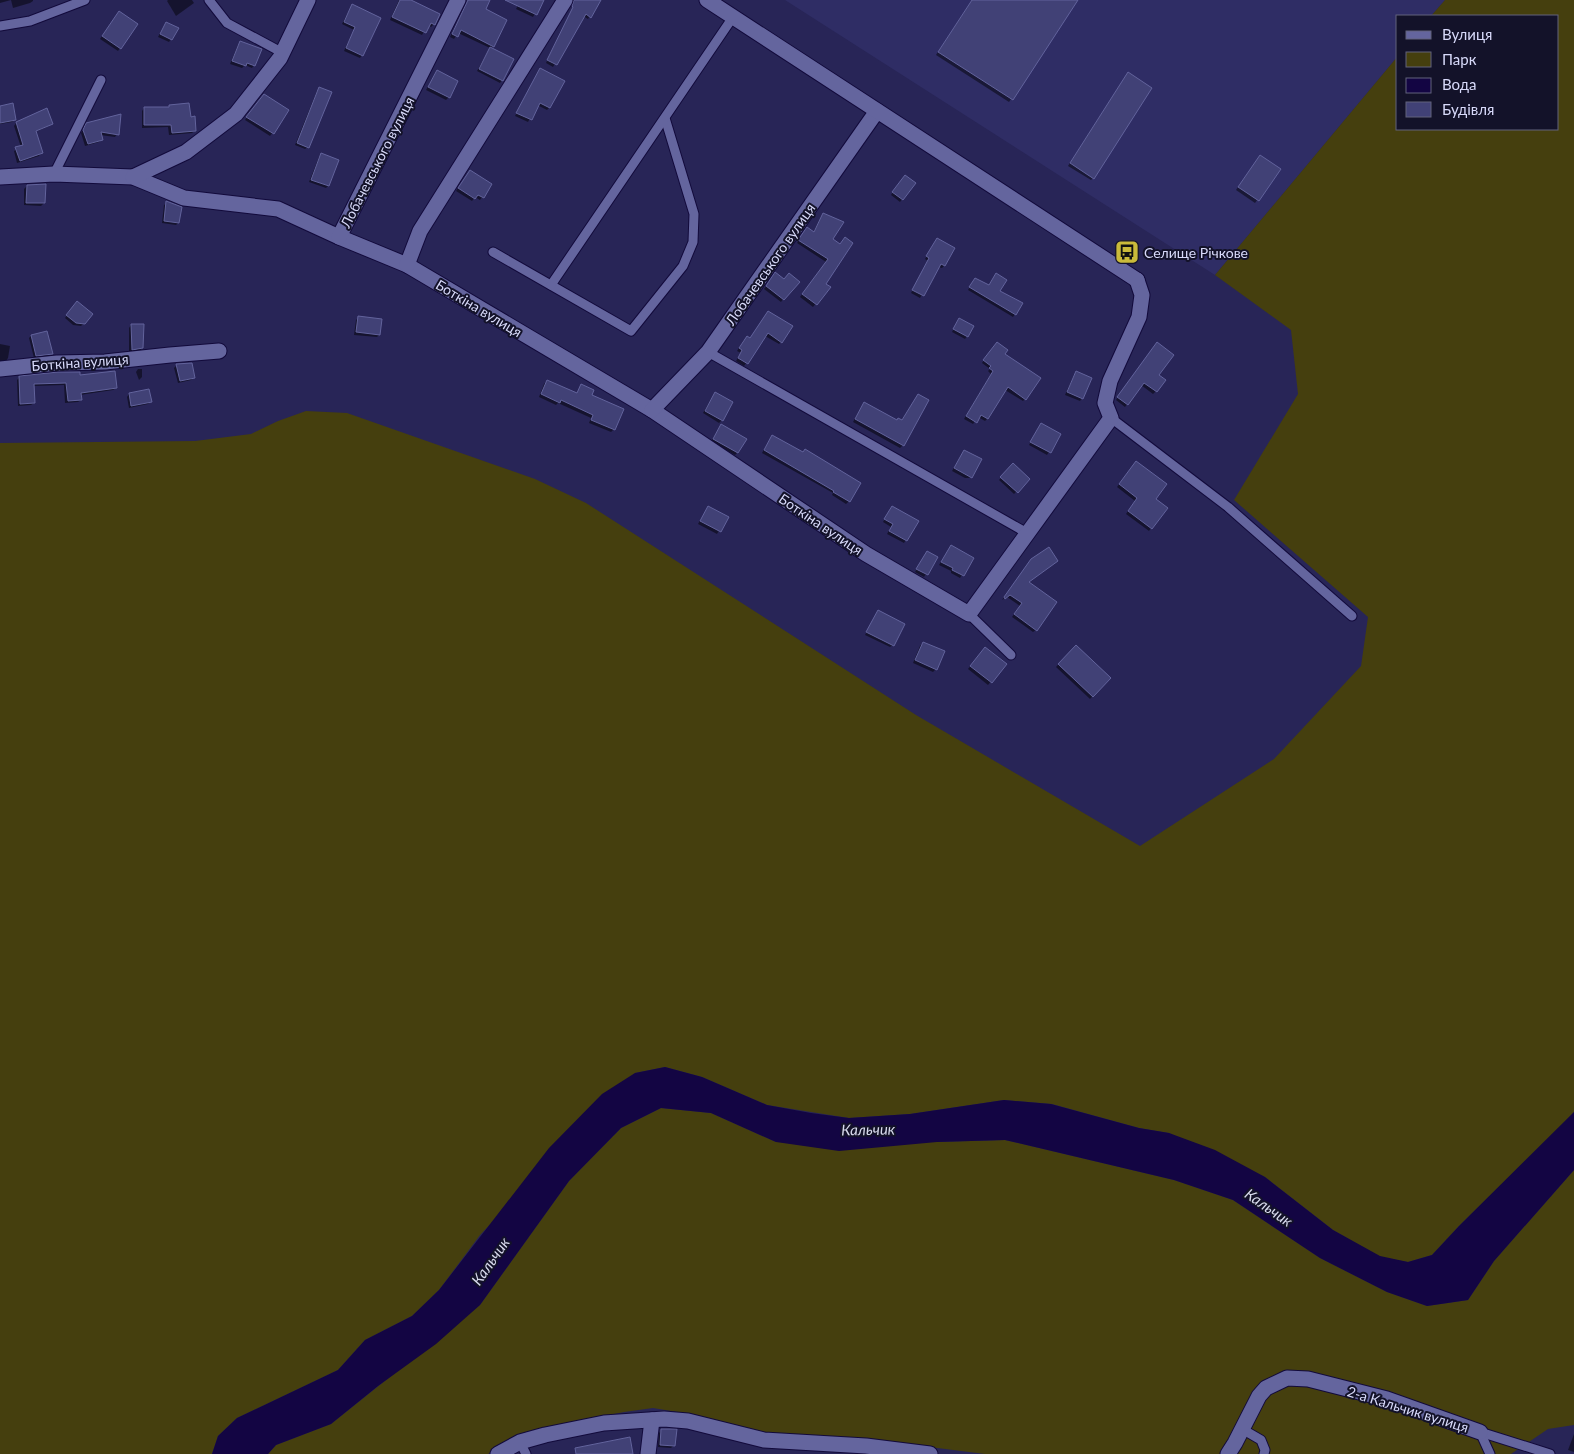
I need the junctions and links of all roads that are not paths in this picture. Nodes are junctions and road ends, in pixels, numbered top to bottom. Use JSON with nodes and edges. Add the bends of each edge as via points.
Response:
{"nodes":[{"id":1,"x":85,"y":0,"type":"edge"},
{"id":2,"x":209,"y":0,"type":"edge"},
{"id":3,"x":308,"y":0,"type":"edge"},
{"id":4,"x":458,"y":0,"type":"edge"},
{"id":5,"x":565,"y":0,"type":"edge"},
{"id":6,"x":707,"y":0,"type":"edge"},
{"id":7,"x":734,"y":18,"type":"junction"},
{"id":8,"x":0,"y":26,"type":"edge"},
{"id":9,"x":283,"y":53,"type":"junction"},
{"id":10,"x":101,"y":80,"type":"dead end"},
{"id":11,"x":877,"y":111,"type":"junction"},
{"id":12,"x":665,"y":118,"type":"junction"},
{"id":13,"x":54,"y":174,"type":"junction"},
{"id":14,"x":0,"y":177,"type":"edge"},
{"id":15,"x":133,"y":177,"type":"junction"},
{"id":16,"x":339,"y":237,"type":"junction"},
{"id":17,"x":493,"y":252,"type":"dead end"},
{"id":18,"x":407,"y":265,"type":"junction"},
{"id":19,"x":551,"y":285,"type":"junction"},
{"id":20,"x":220,"y":351,"type":"dead end"},
{"id":21,"x":708,"y":352,"type":"junction"},
{"id":22,"x":0,"y":368,"type":"edge"},
{"id":23,"x":652,"y":410,"type":"junction"},
{"id":24,"x":1111,"y":418,"type":"junction"},
{"id":25,"x":1028,"y":534,"type":"junction"},
{"id":26,"x":969,"y":614,"type":"junction"},
{"id":27,"x":1352,"y":616,"type":"dead end"},
{"id":28,"x":1011,"y":655,"type":"dead end"},
{"id":29,"x":652,"y":1420,"type":"junction"},
{"id":30,"x":1242,"y":1429,"type":"junction"},
{"id":31,"x":1480,"y":1432,"type":"junction"},
{"id":32,"x":523,"y":1448,"type":"edge"},
{"id":33,"x":498,"y":1454,"type":"edge"},
{"id":34,"x":648,"y":1454,"type":"edge"},
{"id":35,"x":930,"y":1454,"type":"edge"},
{"id":36,"x":1228,"y":1454,"type":"edge"},
{"id":37,"x":1264,"y":1454,"type":"edge"},
{"id":38,"x":1490,"y":1454,"type":"edge"},
{"id":39,"x":1550,"y":1454,"type":"edge"}],
"edges":[{"from":1,"to":8,"type":"lane","via":[[30,21]]},
{"from":2,"to":9,"type":"lane","via":[[227,23]]},
{"from":3,"to":9,"type":"street","name":"Лобачевського вулиця"},
{"from":4,"to":16,"type":"street","name":"Лобачевського вулиця"},
{"from":5,"to":18,"type":"street","via":[[420,231]]},
{"from":6,"to":7,"type":"street"},
{"from":7,"to":11,"type":"street"},
{"from":7,"to":12,"type":"lane"},
{"from":9,"to":15,"type":"street","name":"Лобачевського вулиця","via":[[236,114],[186,152]]},
{"from":10,"to":13,"type":"lane"},
{"from":11,"to":21,"type":"street","name":"Лобачевського вулиця"},
{"from":11,"to":24,"type":"street","via":[[1137,280],[1142,295],[1139,317],[1110,381],[1105,403]]},
{"from":12,"to":19,"type":"lane"},
{"from":12,"to":19,"type":"lane","via":[[694,214],[693,242],[684,266],[631,331]]},
{"from":13,"to":14,"type":"street","name":"Лобачевського вулиця"},
{"from":13,"to":15,"type":"street","name":"Лобачевського вулиця"},
{"from":15,"to":16,"type":"street","name":"Лобачевського вулиця","via":[[184,198],[278,209]]},
{"from":16,"to":18,"type":"street","name":"Боткіна вулиця"},
{"from":17,"to":19,"type":"lane"},
{"from":18,"to":23,"type":"street","name":"Боткіна вулиця"},
{"from":20,"to":22,"type":"street","name":"Боткіна вулиця"},
{"from":21,"to":23,"type":"street","name":"Лобачевського вулиця"},
{"from":21,"to":25,"type":"lane"},
{"from":23,"to":26,"type":"street","name":"Боткіна вулиця","via":[[866,554]]},
{"from":24,"to":25,"type":"street"},
{"from":24,"to":27,"type":"lane","via":[[1228,507]]},
{"from":25,"to":26,"type":"street"},
{"from":26,"to":28,"type":"lane"},
{"from":29,"to":32,"type":"street","via":[[624,1420],[545,1435]]},
{"from":29,"to":34,"type":"street"},
{"from":29,"to":35,"type":"street","via":[[688,1421],[764,1440],[866,1446]]},
{"from":30,"to":31,"type":"street","name":"2-а Кальчик вулиця","via":[[1262,1392],[1278,1381],[1293,1377],[1387,1399]]},
{"from":30,"to":36,"type":"street","name":"2-а Кальчик вулиця"},
{"from":30,"to":37,"type":"lane","via":[[1261,1440]]},
{"from":31,"to":38,"type":"lane"},
{"from":31,"to":39,"type":"lane"},
{"from":32,"to":33,"type":"street"}]}
